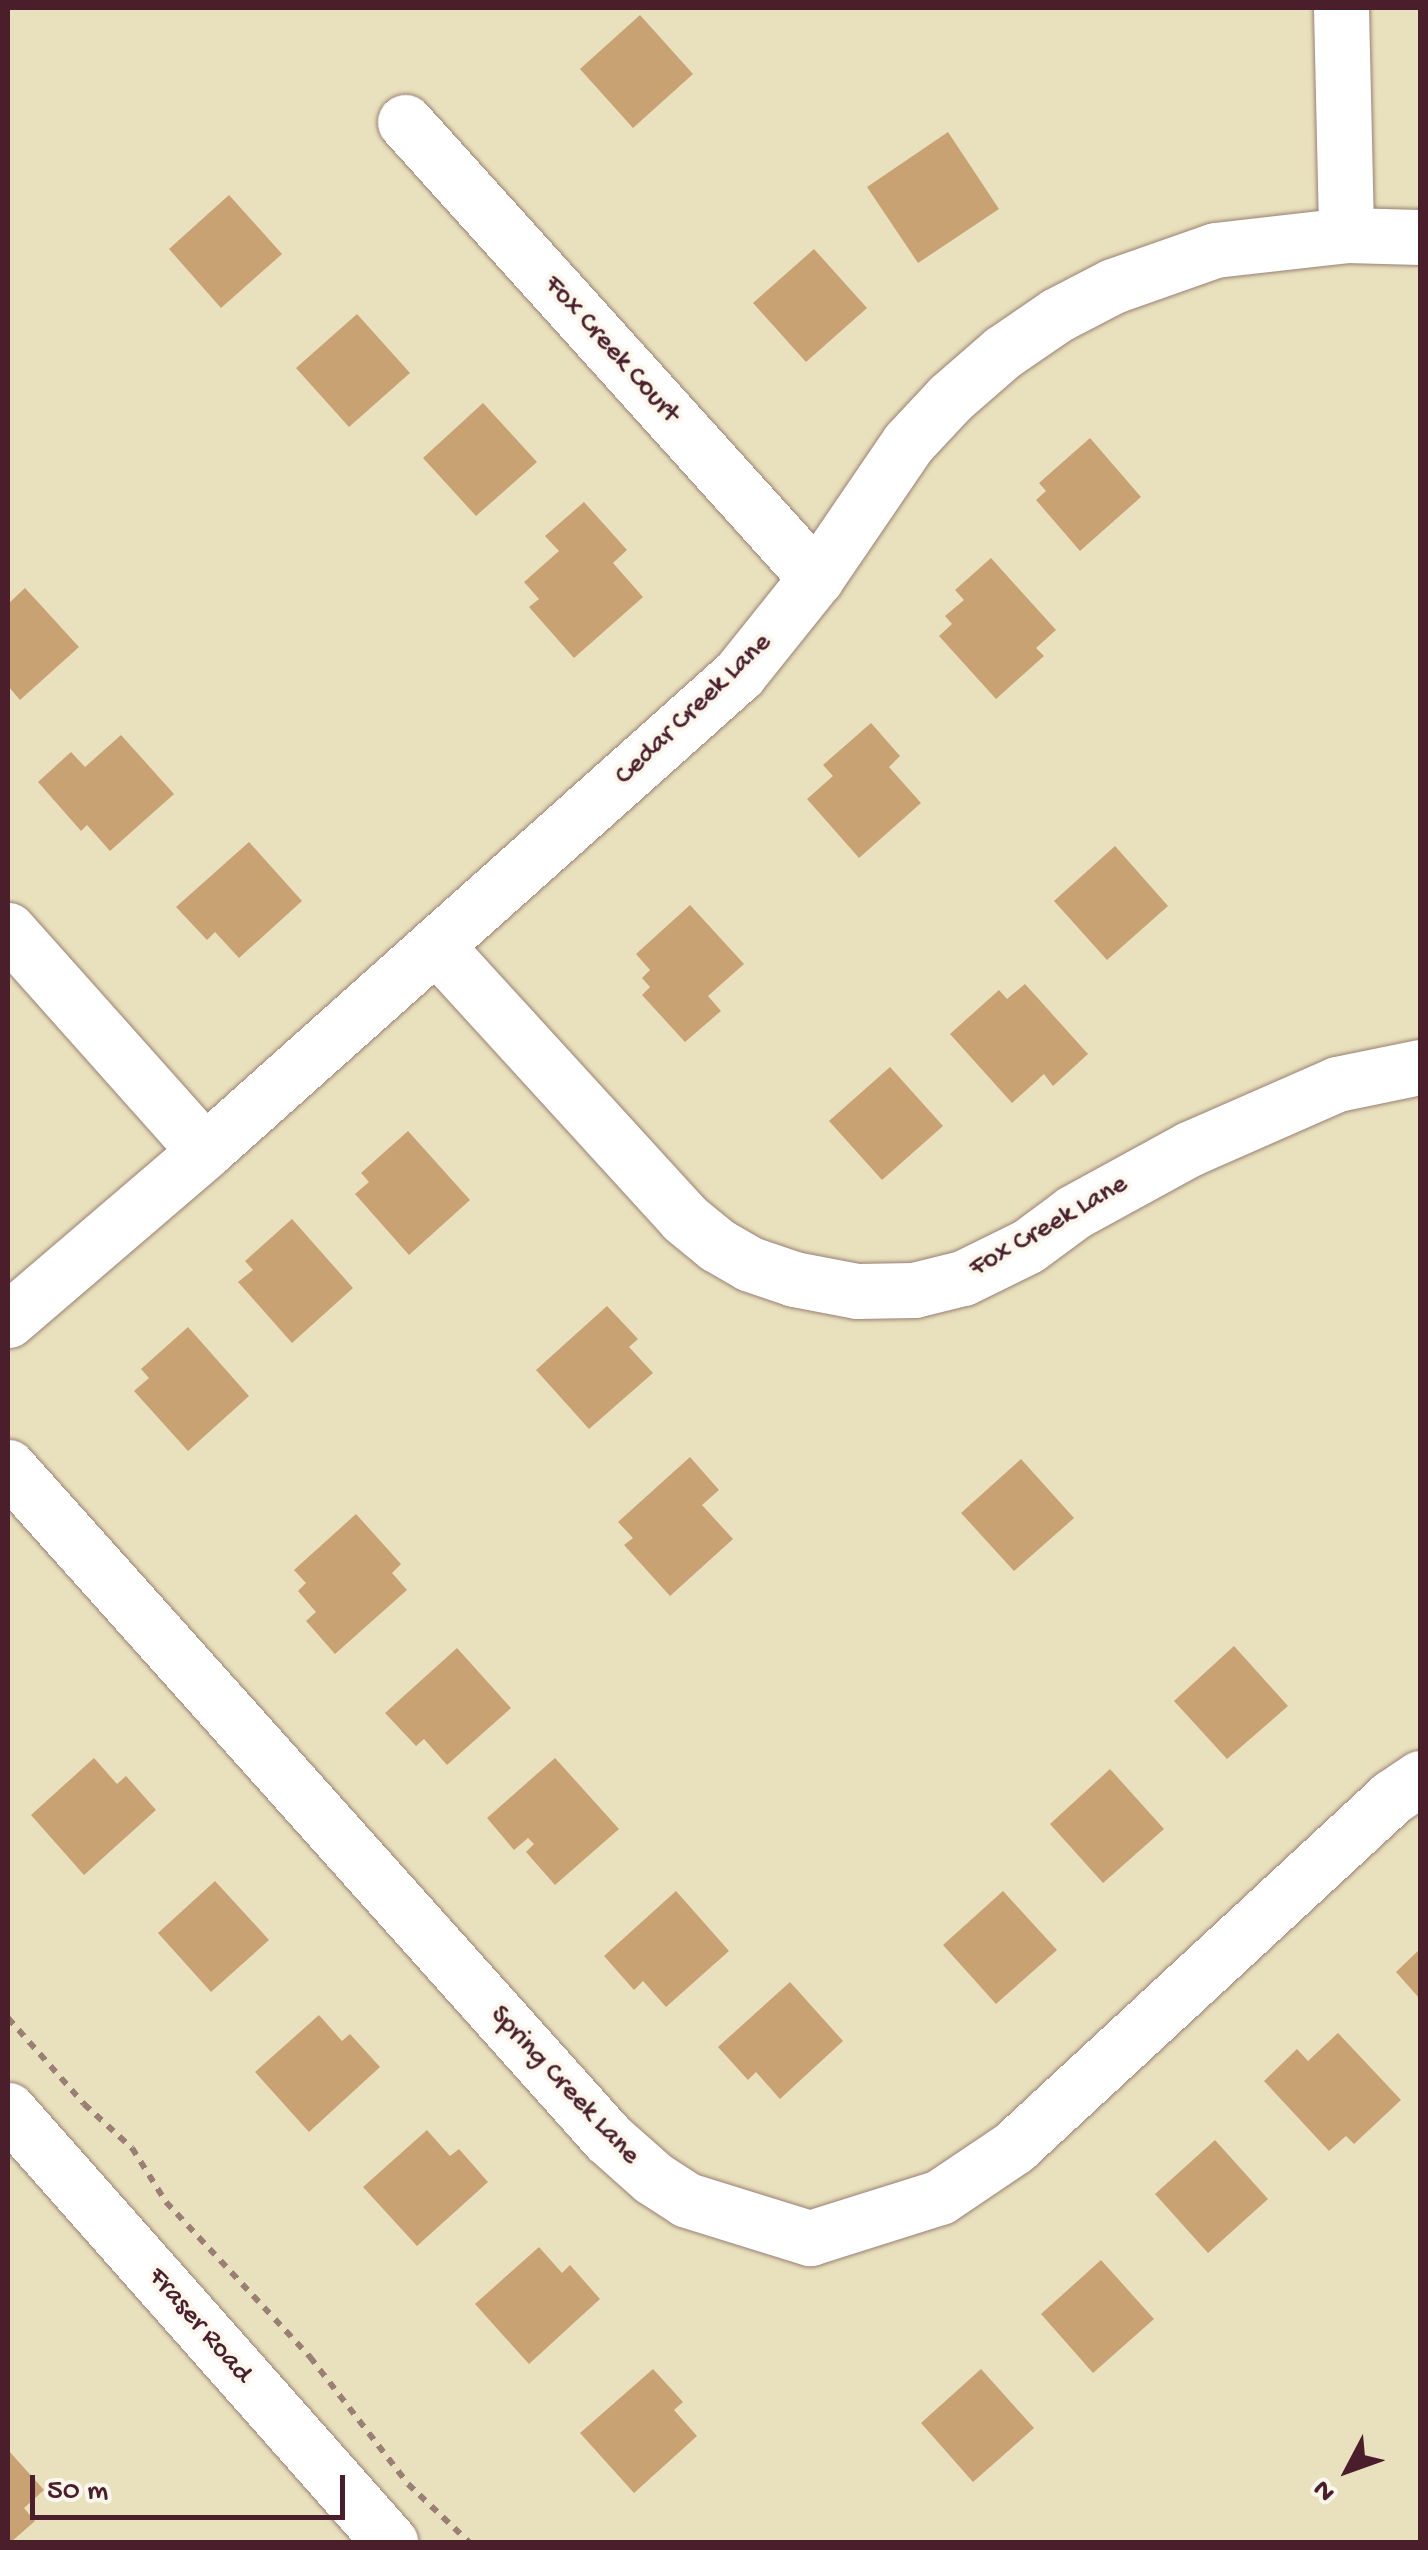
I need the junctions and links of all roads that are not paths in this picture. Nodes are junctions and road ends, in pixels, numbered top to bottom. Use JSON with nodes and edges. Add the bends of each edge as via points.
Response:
{"nodes":[{"id":1,"x":1341,"y":8,"type":"edge"},
{"id":2,"x":406,"y":122,"type":"dead end"},
{"id":3,"x":1346,"y":235,"type":"junction"},
{"id":4,"x":1420,"y":237,"type":"edge"},
{"id":5,"x":816,"y":578,"type":"junction"},
{"id":6,"x":8,"y":930,"type":"edge"},
{"id":7,"x":436,"y":946,"type":"junction"},
{"id":8,"x":1420,"y":1067,"type":"edge"},
{"id":9,"x":205,"y":1150,"type":"junction"},
{"id":10,"x":8,"y":1320,"type":"edge"},
{"id":11,"x":8,"y":1467,"type":"edge"},
{"id":12,"x":1420,"y":1778,"type":"edge"},
{"id":13,"x":8,"y":2110,"type":"edge"},
{"id":14,"x":390,"y":2542,"type":"edge"}],
"edges":[{"from":1,"to":3,"type":"street"},
{"from":2,"to":5,"type":"street","name":"Fox Creek Court"},
{"from":3,"to":4,"type":"street","name":"Cedar Creek Lane"},
{"from":3,"to":5,"type":"street","name":"Cedar Creek Lane","via":[[1215,250],[1113,286],[1057,315],[976,374],[908,443]]},
{"from":5,"to":7,"type":"street","name":"Cedar Creek Lane","via":[[740,674]]},
{"from":6,"to":9,"type":"street"},
{"from":7,"to":8,"type":"street","name":"Fox Creek Lane","via":[[684,1218],[750,1264],[857,1291],[914,1290],[963,1278],[1189,1149],[1337,1084]]},
{"from":7,"to":9,"type":"street","name":"Cedar Creek Lane"},
{"from":9,"to":10,"type":"street","name":"Cedar Creek Lane"},
{"from":11,"to":12,"type":"street","name":"Spring Creek Lane","via":[[608,2138],[688,2200],[810,2238],[940,2197],[1000,2158]]},
{"from":13,"to":14,"type":"street","name":"Fraser Road"}]}
